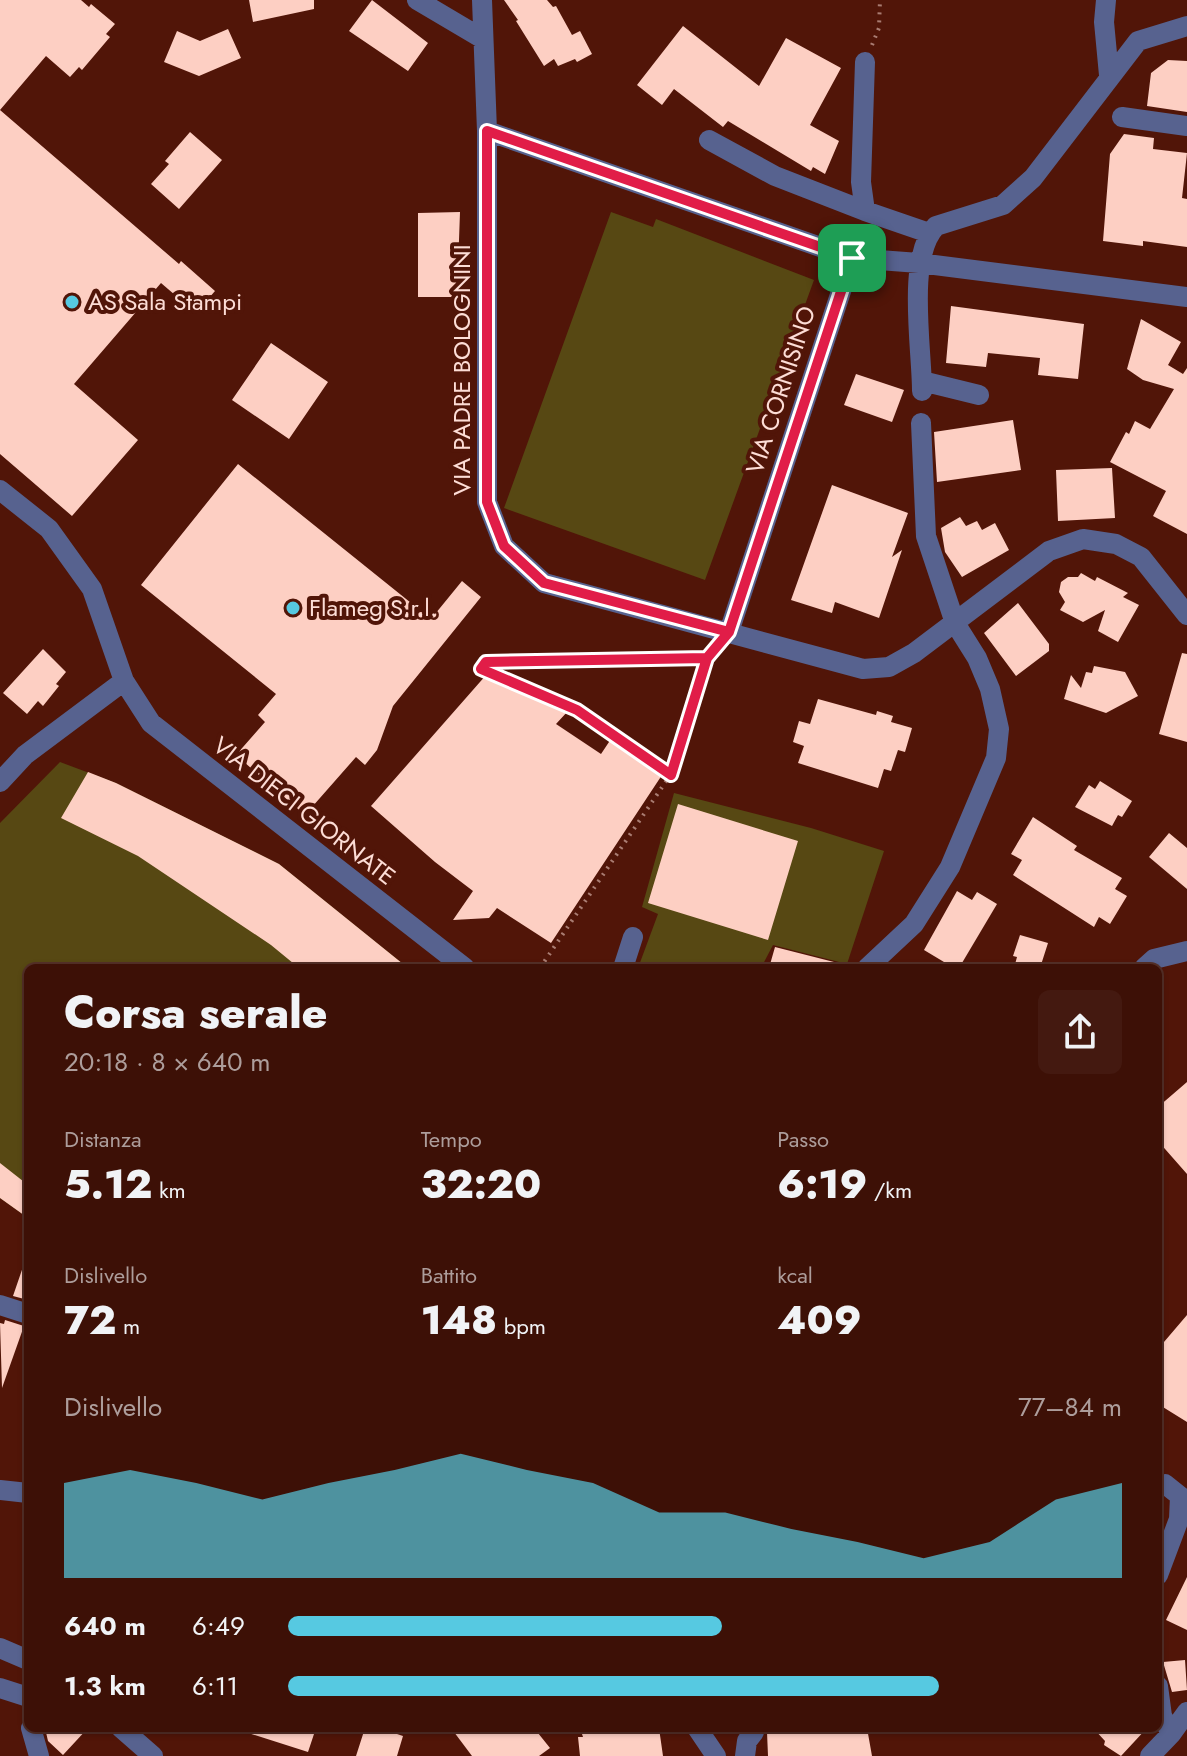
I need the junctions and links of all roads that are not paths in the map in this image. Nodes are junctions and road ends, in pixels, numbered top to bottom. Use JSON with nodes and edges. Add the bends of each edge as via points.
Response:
{"nodes":[{"id":1,"x":417,"y":0,"type":"edge"},
{"id":2,"x":482,"y":0,"type":"edge"},
{"id":3,"x":1106,"y":0,"type":"edge"},
{"id":4,"x":1187,"y":26,"type":"edge"},
{"id":5,"x":483,"y":39,"type":"junction"},
{"id":6,"x":865,"y":62,"type":"road end"},
{"id":7,"x":1109,"y":75,"type":"junction"},
{"id":8,"x":1122,"y":117,"type":"dead end"},
{"id":9,"x":1187,"y":126,"type":"edge"},
{"id":10,"x":487,"y":131,"type":"junction"},
{"id":11,"x":709,"y":140,"type":"dead end"},
{"id":12,"x":865,"y":211,"type":"junction"},
{"id":13,"x":929,"y":233,"type":"junction"},
{"id":14,"x":852,"y":258,"type":"junction"},
{"id":15,"x":919,"y":263,"type":"junction"},
{"id":16,"x":1187,"y":297,"type":"edge"},
{"id":17,"x":979,"y":395,"type":"dead end"},
{"id":18,"x":921,"y":423,"type":"dead end"},
{"id":19,"x":0,"y":490,"type":"edge"},
{"id":20,"x":1187,"y":615,"type":"edge"},
{"id":21,"x":955,"y":623,"type":"junction"},
{"id":22,"x":729,"y":632,"type":"junction"},
{"id":23,"x":124,"y":681,"type":"junction"},
{"id":24,"x":0,"y":782,"type":"edge"},
{"id":25,"x":633,"y":937,"type":"dead end"},
{"id":26,"x":1187,"y":951,"type":"edge"},
{"id":27,"x":460,"y":964,"type":"edge"},
{"id":28,"x":624,"y":964,"type":"edge"},
{"id":29,"x":871,"y":964,"type":"edge"},
{"id":30,"x":1148,"y":964,"type":"edge"},
{"id":31,"x":0,"y":1305,"type":"edge"},
{"id":32,"x":24,"y":1313,"type":"edge"},
{"id":33,"x":1162,"y":1485,"type":"edge"},
{"id":34,"x":0,"y":1490,"type":"edge"},
{"id":35,"x":24,"y":1493,"type":"edge"},
{"id":36,"x":1162,"y":1564,"type":"edge"},
{"id":37,"x":0,"y":1648,"type":"edge"},
{"id":38,"x":24,"y":1658,"type":"edge"},
{"id":39,"x":0,"y":1688,"type":"edge"},
{"id":40,"x":24,"y":1696,"type":"edge"},
{"id":41,"x":1187,"y":1712,"type":"edge"},
{"id":42,"x":1162,"y":1716,"type":"edge"},
{"id":43,"x":32,"y":1732,"type":"edge"},
{"id":44,"x":126,"y":1732,"type":"edge"},
{"id":45,"x":700,"y":1732,"type":"edge"},
{"id":46,"x":754,"y":1732,"type":"dead end"},
{"id":47,"x":1171,"y":1734,"type":"junction"},
{"id":48,"x":39,"y":1756,"type":"edge"},
{"id":49,"x":153,"y":1756,"type":"edge"},
{"id":50,"x":716,"y":1756,"type":"edge"},
{"id":51,"x":745,"y":1756,"type":"edge"},
{"id":52,"x":1150,"y":1756,"type":"edge"}],
"edges":[{"from":1,"to":5,"type":"street"},
{"from":2,"to":5,"type":"street","name":"VIA PADRE BOLOGNINI"},
{"from":3,"to":7,"type":"street"},
{"from":4,"to":7,"type":"street","via":[[1138,41]]},
{"from":5,"to":10,"type":"street","name":"VIA PADRE BOLOGNINI"},
{"from":6,"to":12,"type":"street"},
{"from":7,"to":13,"type":"street","via":[[1033,178],[1003,205],[936,226]]},
{"from":8,"to":9,"type":"street"},
{"from":10,"to":14,"type":"street"},
{"from":10,"to":22,"type":"street","name":"VIA PADRE BOLOGNINI","via":[[487,502],[504,546],[544,583]]},
{"from":11,"to":12,"type":"street","via":[[775,176]]},
{"from":12,"to":13,"type":"street"},
{"from":13,"to":15,"type":"street"},
{"from":14,"to":15,"type":"street"},
{"from":14,"to":22,"type":"street","name":"VIA CORNISINO"},
{"from":15,"to":16,"type":"street"},
{"from":15,"to":17,"type":"street","via":[[922,386]]},
{"from":18,"to":21,"type":"street","via":[[926,536]]},
{"from":19,"to":23,"type":"street","name":"VIA DIECI GIORNATE","via":[[49,529],[92,589]]},
{"from":20,"to":21,"type":"street","name":"VIA PADRE BOLOGNINI","via":[[1141,557],[1116,544],[1083,539],[1049,551]]},
{"from":21,"to":22,"type":"street","name":"VIA PADRE BOLOGNINI","via":[[889,667],[863,669]]},
{"from":21,"to":29,"type":"street","via":[[990,689],[999,729],[996,758],[950,867],[914,924]]},
{"from":23,"to":24,"type":"street","via":[[25,755]]},
{"from":23,"to":27,"type":"street","name":"VIA DIECI GIORNATE","via":[[151,723]]},
{"from":25,"to":28,"type":"street"},
{"from":26,"to":30,"type":"street"},
{"from":31,"to":32,"type":"street"},
{"from":33,"to":36,"type":"street","via":[[1180,1496],[1179,1519]]},
{"from":34,"to":35,"type":"street"},
{"from":37,"to":38,"type":"street"},
{"from":39,"to":40,"type":"street"},
{"from":41,"to":47,"type":"street"},
{"from":42,"to":47,"type":"street"},
{"from":43,"to":48,"type":"street"},
{"from":44,"to":49,"type":"street"},
{"from":45,"to":50,"type":"street"},
{"from":46,"to":51,"type":"street"},
{"from":47,"to":52,"type":"street"}]}
